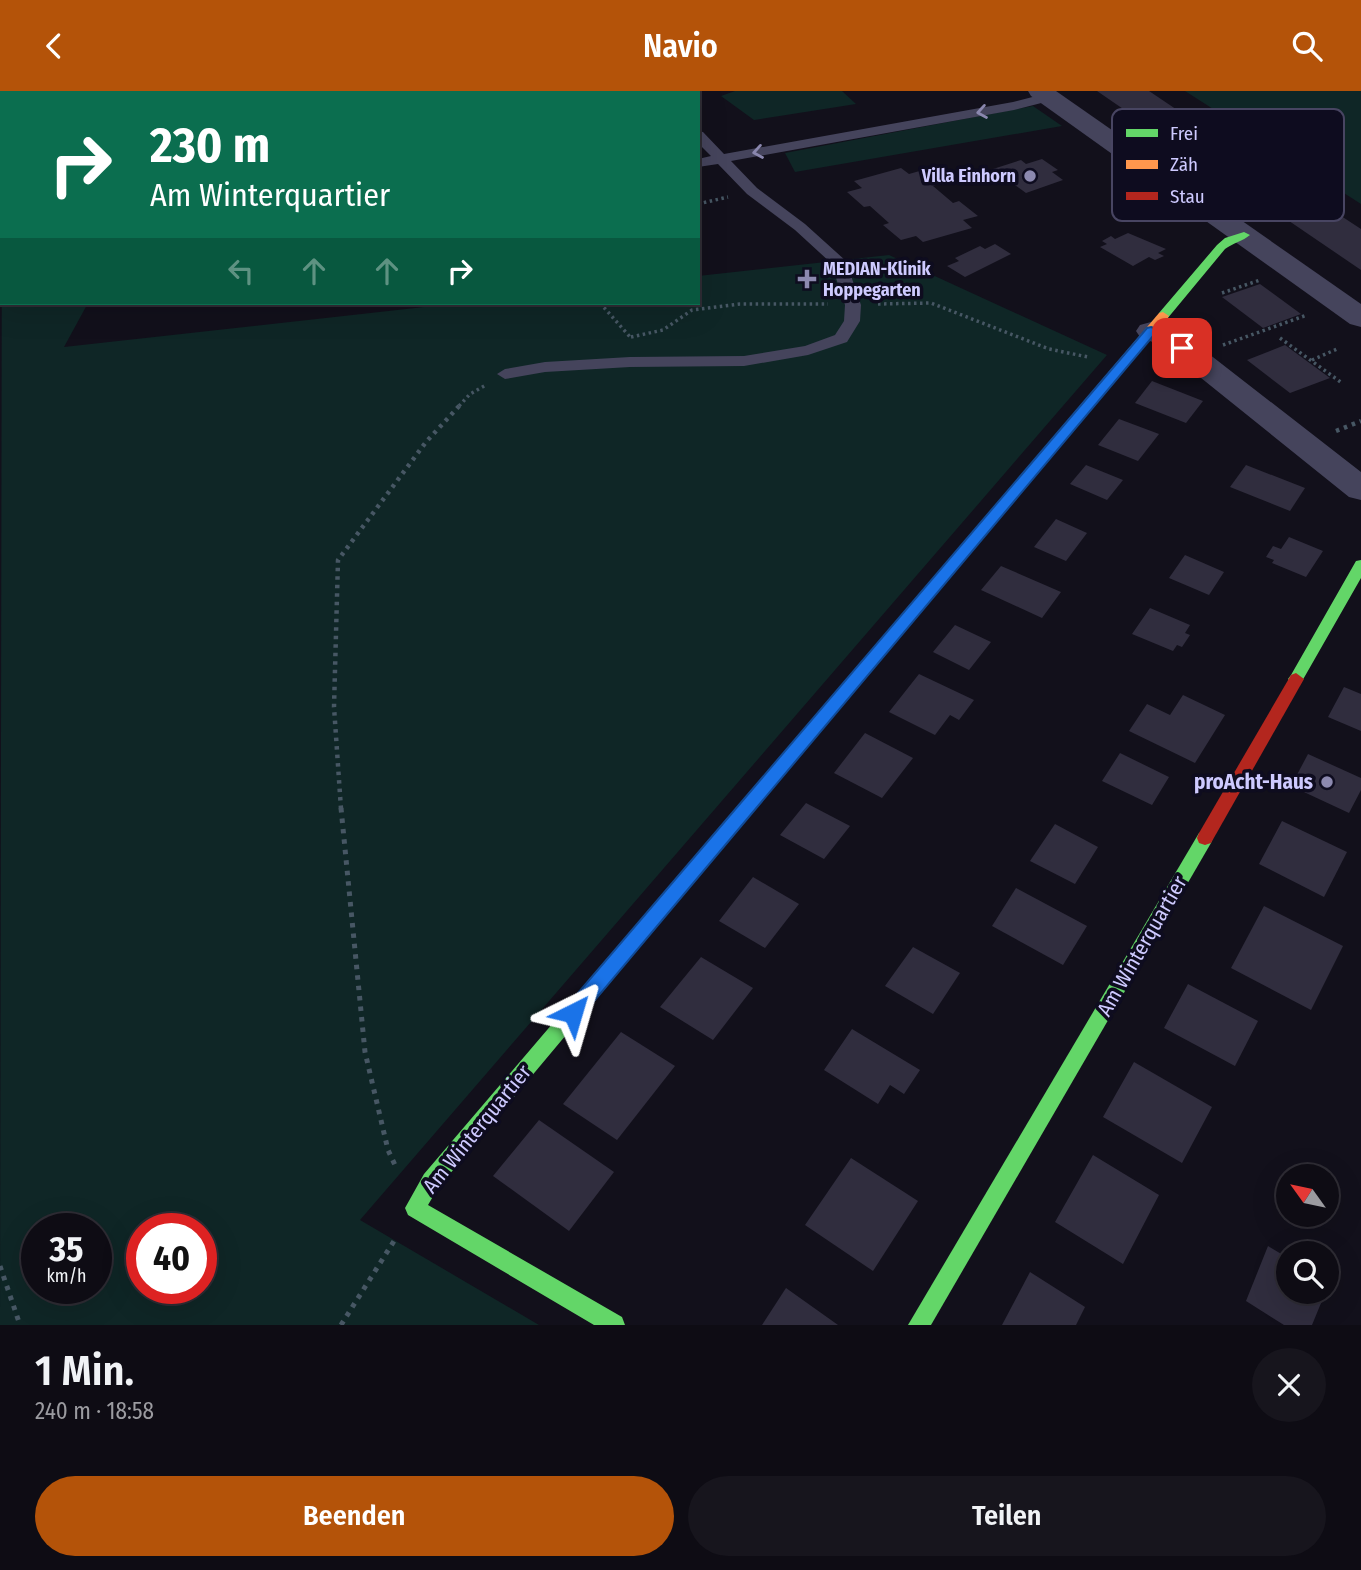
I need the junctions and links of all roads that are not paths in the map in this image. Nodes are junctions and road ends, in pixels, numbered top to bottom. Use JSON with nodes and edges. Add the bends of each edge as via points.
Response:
{"nodes":[{"id":1,"x":1044,"y":94,"type":"edge"},
{"id":2,"x":700,"y":137,"type":"edge"},
{"id":3,"x":1112,"y":142,"type":"edge"},
{"id":4,"x":721,"y":159,"type":"junction"},
{"id":5,"x":700,"y":163,"type":"edge"},
{"id":6,"x":1224,"y":221,"type":"edge"},
{"id":7,"x":1244,"y":235,"type":"junction"},
{"id":8,"x":1361,"y":318,"type":"edge"},
{"id":9,"x":1151,"y":331,"type":"junction"},
{"id":10,"x":505,"y":374,"type":"road end"},
{"id":11,"x":1361,"y":489,"type":"edge"},
{"id":12,"x":1361,"y":565,"type":"edge"},
{"id":13,"x":614,"y":1325,"type":"edge"},
{"id":14,"x":919,"y":1325,"type":"edge"}],
"edges":[{"from":1,"to":3,"type":"street"},
{"from":1,"to":4,"type":"lane","one_way":true,"via":[[1014,106]]},
{"from":2,"to":4,"type":"lane"},
{"from":4,"to":5,"type":"lane"},
{"from":4,"to":10,"type":"lane","via":[[752,191],[838,261],[853,305],[852,321],[841,338],[808,350],[744,361],[630,362]]},
{"from":6,"to":7,"type":"street"},
{"from":7,"to":8,"type":"street"},
{"from":7,"to":9,"type":"street","name":"Am Winterquartier","via":[[1221,247]]},
{"from":9,"to":11,"type":"street","via":[[1171,339]]},
{"from":9,"to":13,"type":"street","name":"Am Winterquartier","via":[[431,1181],[415,1208]]},
{"from":12,"to":14,"type":"street","name":"Am Winterquartier"}]}
